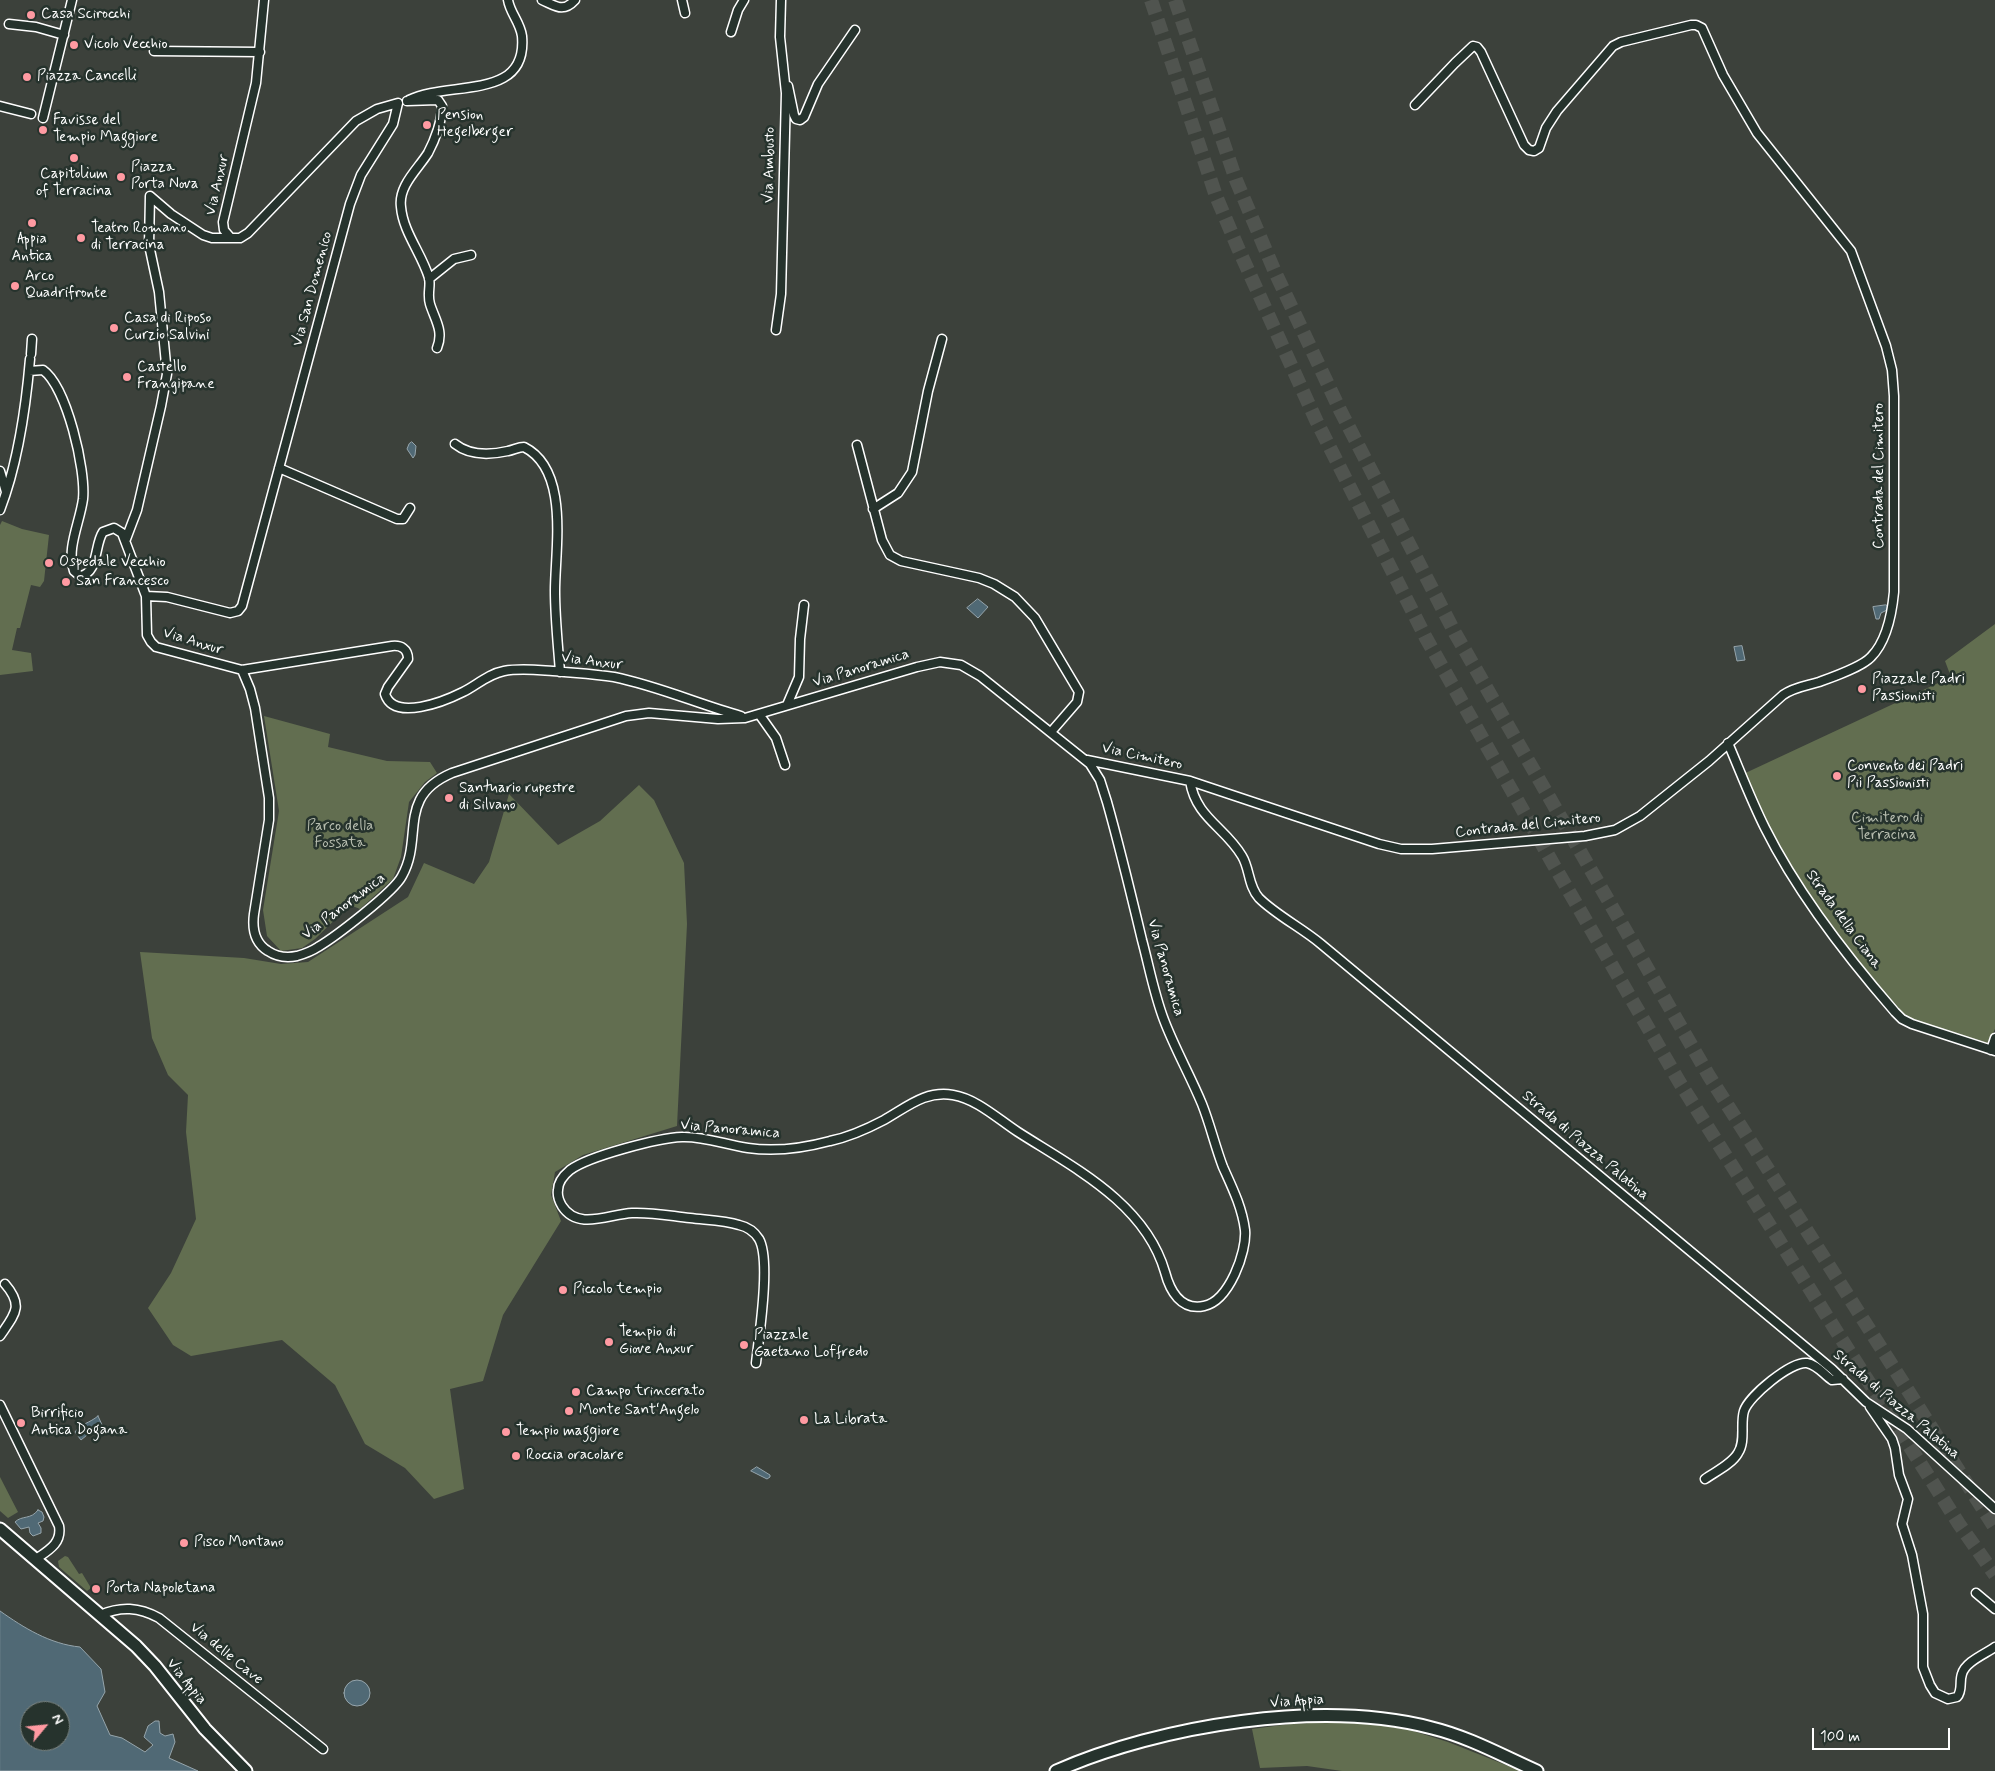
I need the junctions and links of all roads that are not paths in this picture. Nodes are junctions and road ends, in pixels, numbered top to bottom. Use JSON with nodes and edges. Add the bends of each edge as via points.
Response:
{"nodes":[{"id":1,"x":72,"y":0,"type":"edge"},
{"id":2,"x":264,"y":0,"type":"edge"},
{"id":3,"x":508,"y":0,"type":"edge"},
{"id":4,"x":542,"y":0,"type":"edge"},
{"id":5,"x":575,"y":0,"type":"edge"},
{"id":6,"x":682,"y":0,"type":"edge"},
{"id":7,"x":744,"y":0,"type":"edge"},
{"id":8,"x":781,"y":0,"type":"edge"},
{"id":9,"x":685,"y":12,"type":"dead end"},
{"id":10,"x":9,"y":24,"type":"dead end"},
{"id":11,"x":855,"y":30,"type":"dead end"},
{"id":12,"x":731,"y":32,"type":"dead end"},
{"id":13,"x":64,"y":36,"type":"junction"},
{"id":14,"x":154,"y":51,"type":"dead end"},
{"id":15,"x":260,"y":52,"type":"junction"},
{"id":16,"x":786,"y":79,"type":"junction"},
{"id":17,"x":407,"y":101,"type":"junction"},
{"id":18,"x":398,"y":103,"type":"junction"},
{"id":19,"x":1415,"y":105,"type":"dead end"},
{"id":20,"x":0,"y":106,"type":"edge"},
{"id":21,"x":31,"y":114,"type":"dead end"},
{"id":22,"x":43,"y":118,"type":"dead end"},
{"id":23,"x":230,"y":237,"type":"junction"},
{"id":24,"x":471,"y":255,"type":"dead end"},
{"id":25,"x":429,"y":279,"type":"junction"},
{"id":26,"x":776,"y":330,"type":"dead end"},
{"id":27,"x":32,"y":339,"type":"dead end"},
{"id":28,"x":942,"y":339,"type":"dead end"},
{"id":29,"x":437,"y":348,"type":"dead end"},
{"id":30,"x":29,"y":371,"type":"junction"},
{"id":31,"x":455,"y":444,"type":"dead end"},
{"id":32,"x":857,"y":445,"type":"dead end"},
{"id":33,"x":279,"y":468,"type":"junction"},
{"id":34,"x":0,"y":471,"type":"edge"},
{"id":35,"x":6,"y":492,"type":"junction"},
{"id":36,"x":410,"y":508,"type":"dead end"},
{"id":37,"x":873,"y":509,"type":"junction"},
{"id":38,"x":0,"y":510,"type":"edge"},
{"id":39,"x":126,"y":539,"type":"junction"},
{"id":40,"x":146,"y":596,"type":"junction"},
{"id":41,"x":804,"y":606,"type":"dead end"},
{"id":42,"x":242,"y":670,"type":"junction"},
{"id":43,"x":560,"y":672,"type":"junction"},
{"id":44,"x":787,"y":706,"type":"junction"},
{"id":45,"x":759,"y":714,"type":"junction"},
{"id":46,"x":745,"y":718,"type":"junction"},
{"id":47,"x":1051,"y":732,"type":"junction"},
{"id":48,"x":1728,"y":744,"type":"junction"},
{"id":49,"x":1087,"y":760,"type":"junction"},
{"id":50,"x":785,"y":765,"type":"dead end"},
{"id":51,"x":1190,"y":782,"type":"junction"},
{"id":52,"x":1995,"y":1038,"type":"edge"},
{"id":53,"x":1993,"y":1050,"type":"edge"},
{"id":54,"x":5,"y":1284,"type":"dead end"},
{"id":55,"x":0,"y":1336,"type":"edge"},
{"id":56,"x":756,"y":1363,"type":"dead end"},
{"id":57,"x":1843,"y":1379,"type":"junction"},
{"id":58,"x":1866,"y":1402,"type":"junction"},
{"id":59,"x":0,"y":1404,"type":"edge"},
{"id":60,"x":1705,"y":1479,"type":"dead end"},
{"id":61,"x":1995,"y":1509,"type":"edge"},
{"id":62,"x":0,"y":1529,"type":"edge"},
{"id":63,"x":36,"y":1559,"type":"junction"},
{"id":64,"x":1976,"y":1592,"type":"dead end"},
{"id":65,"x":1995,"y":1609,"type":"edge"},
{"id":66,"x":100,"y":1615,"type":"junction"},
{"id":67,"x":1995,"y":1647,"type":"edge"},
{"id":68,"x":323,"y":1750,"type":"dead end"},
{"id":69,"x":246,"y":1771,"type":"edge"},
{"id":70,"x":1056,"y":1771,"type":"edge"},
{"id":71,"x":1538,"y":1771,"type":"edge"}],
"edges":[{"from":1,"to":13,"type":"street"},
{"from":2,"to":15,"type":"street","name":"Via Anxur"},
{"from":3,"to":17,"type":"street","via":[[522,38],[519,61],[510,74],[496,82],[428,93]]},
{"from":4,"to":5,"type":"street","via":[[563,8]]},
{"from":6,"to":9,"type":"street"},
{"from":7,"to":12,"type":"street"},
{"from":8,"to":16,"type":"street","name":"Via Ambusto","via":[[780,42]]},
{"from":10,"to":13,"type":"street","via":[[36,27]]},
{"from":11,"to":16,"type":"street","via":[[818,84],[800,120],[794,115]]},
{"from":13,"to":22,"type":"street"},
{"from":14,"to":15,"type":"street"},
{"from":15,"to":23,"type":"street","name":"Via Anxur","via":[[255,89],[223,222]]},
{"from":16,"to":26,"type":"street","name":"Via Ambusto","via":[[781,294]]},
{"from":17,"to":18,"type":"street"},
{"from":17,"to":25,"type":"street","via":[[438,100],[442,106],[433,142],[400,199],[404,220]]},
{"from":18,"to":23,"type":"street","via":[[359,119],[248,233],[240,238]]},
{"from":18,"to":33,"type":"street","name":"Via San Domenico","via":[[393,124],[361,175],[350,204]]},
{"from":19,"to":48,"type":"street","name":"Contrada del Cimitero","via":[[1462,55],[1477,46],[1524,145],[1534,151],[1558,111],[1613,46],[1696,25],[1704,32],[1757,134],[1856,260],[1888,353],[1894,382],[1894,592],[1889,620],[1880,644],[1868,660],[1787,692]]},
{"from":20,"to":21,"type":"street"},
{"from":23,"to":39,"type":"street","name":"Via Anxur","via":[[203,235],[150,196],[149,245],[159,292],[167,374],[137,510]]},
{"from":24,"to":25,"type":"street","via":[[452,260]]},
{"from":25,"to":29,"type":"street","via":[[428,297],[440,331]]},
{"from":27,"to":30,"type":"street"},
{"from":28,"to":37,"type":"street","via":[[912,472],[898,493]]},
{"from":30,"to":35,"type":"street"},
{"from":30,"to":39,"type":"street","via":[[43,370],[55,384],[80,458],[83,497],[72,555],[74,571],[80,576],[91,570],[99,538],[105,530],[117,529]]},
{"from":31,"to":43,"type":"street","via":[[476,454],[524,447],[536,455],[547,470],[557,520],[555,588]]},
{"from":32,"to":37,"type":"street"},
{"from":33,"to":36,"type":"street","via":[[397,519],[403,519]]},
{"from":33,"to":40,"type":"street","name":"Via San Domenico","via":[[244,600],[238,611],[226,613],[167,597]]},
{"from":34,"to":35,"type":"street"},
{"from":35,"to":38,"type":"street"},
{"from":37,"to":47,"type":"street","via":[[884,546],[894,558],[979,578],[1008,593],[1031,612],[1080,692],[1077,702]]},
{"from":39,"to":40,"type":"street","name":"Via Anxur"},
{"from":40,"to":42,"type":"street","name":"Via Anxur","via":[[147,632],[153,645]]},
{"from":41,"to":44,"type":"street","via":[[800,677]]},
{"from":42,"to":43,"type":"street","name":"Via Anxur","via":[[400,646],[407,652],[408,659],[385,694],[391,705],[402,709],[452,697],[500,672],[518,669]]},
{"from":42,"to":46,"type":"street","name":"Via Panoramica","via":[[255,708],[269,798],[269,820],[253,928],[263,948],[284,957],[299,955],[322,944],[400,881],[410,857],[416,809],[427,791],[442,778],[626,716],[649,713]]},
{"from":43,"to":46,"type":"street","name":"Via Anxur","via":[[631,681]]},
{"from":44,"to":45,"type":"street","name":"Via Panoramica"},
{"from":44,"to":47,"type":"street","name":"Via Panoramica","via":[[917,667],[950,662],[980,676]]},
{"from":45,"to":46,"type":"street","name":"Via Panoramica"},
{"from":45,"to":50,"type":"street","via":[[776,738]]},
{"from":47,"to":49,"type":"street","name":"Via Panoramica"},
{"from":48,"to":51,"type":"street","name":"Contrada del Cimitero","via":[[1640,816],[1614,830],[1585,836],[1432,849],[1401,849],[1380,844]]},
{"from":48,"to":53,"type":"street","name":"Strada della Ciana","via":[[1765,828],[1806,895],[1892,1009],[1909,1023]]},
{"from":49,"to":51,"type":"street","name":"Via Cimitero"},
{"from":49,"to":56,"type":"street","name":"Via Panoramica","via":[[1100,780],[1107,802],[1162,1016],[1199,1098],[1243,1219],[1245,1243],[1230,1282],[1218,1299],[1208,1305],[1192,1306],[1179,1300],[1170,1288],[1150,1238],[1113,1196],[974,1103],[952,1095],[922,1097],[864,1130],[827,1142],[786,1149],[756,1149],[698,1138],[679,1138],[598,1157],[566,1174],[559,1185],[558,1198],[565,1210],[578,1219],[639,1212],[737,1224],[754,1232],[763,1249],[765,1265]]},
{"from":51,"to":57,"type":"street","name":"Strada di Piazza Palatina","via":[[1201,811],[1241,854],[1252,887],[1260,898],[1311,936]]},
{"from":52,"to":53,"type":"street"},
{"from":54,"to":55,"type":"street","via":[[17,1304]]},
{"from":57,"to":58,"type":"street","name":"Strada di Piazza Palatina"},
{"from":57,"to":60,"type":"street","via":[[1832,1380],[1809,1363],[1797,1364],[1781,1374],[1746,1406],[1738,1454]]},
{"from":58,"to":61,"type":"street","name":"Strada di Piazza Palatina","via":[[1907,1429]]},
{"from":58,"to":67,"type":"street","via":[[1892,1438],[1899,1475],[1908,1499],[1902,1524],[1912,1555],[1923,1614],[1922,1658],[1930,1685],[1940,1696],[1957,1697],[1961,1692],[1964,1669]]},
{"from":59,"to":63,"type":"street","via":[[59,1526],[58,1540]]},
{"from":62,"to":63,"type":"main road","name":"Via Appia"},
{"from":63,"to":66,"type":"main road","name":"Via Appia"},
{"from":64,"to":65,"type":"street"},
{"from":66,"to":68,"type":"street","name":"Via delle Cave","via":[[130,1608],[159,1618]]},
{"from":66,"to":69,"type":"main road","name":"Via Appia","via":[[144,1654],[205,1729]]},
{"from":70,"to":71,"type":"main road","name":"Via Appia","via":[[1118,1748],[1191,1731],[1276,1718],[1335,1715],[1380,1718],[1441,1730]]}]}
